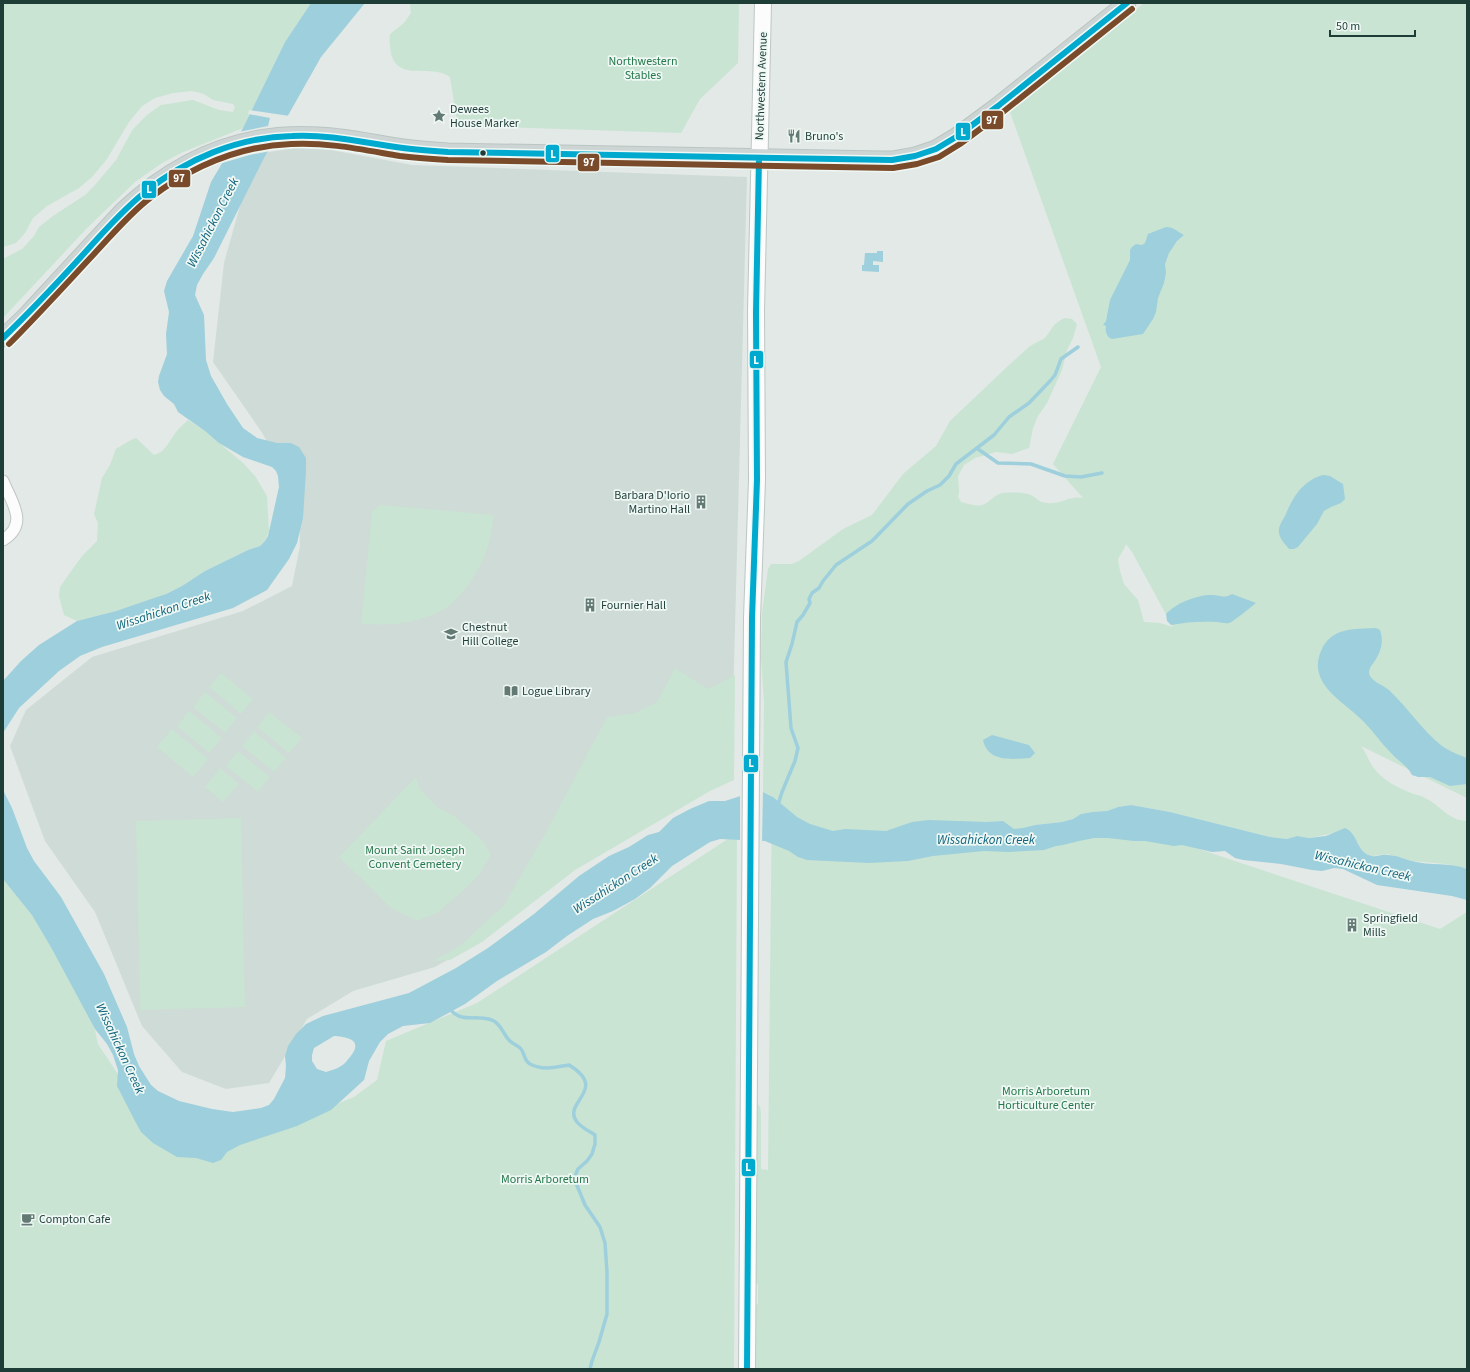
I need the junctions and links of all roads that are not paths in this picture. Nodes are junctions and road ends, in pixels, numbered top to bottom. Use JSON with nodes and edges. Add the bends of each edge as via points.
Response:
{"nodes":[{"id":1,"x":763,"y":3,"type":"edge"},
{"id":2,"x":1127,"y":3,"type":"edge"},
{"id":3,"x":759,"y":158,"type":"junction"},
{"id":4,"x":3,"y":338,"type":"edge"},
{"id":5,"x":3,"y":481,"type":"edge"},
{"id":6,"x":3,"y":540,"type":"edge"},
{"id":7,"x":747,"y":1369,"type":"edge"}],
"edges":[{"from":1,"to":3,"type":"street","name":"Northwestern Avenue"},
{"from":2,"to":3,"type":"main road","via":[[967,130],[936,148],[916,156],[892,160]]},
{"from":3,"to":4,"type":"main road","via":[[448,152],[349,138],[264,138],[228,147],[190,162],[161,179],[132,202]]},
{"from":3,"to":7,"type":"street","name":"Northwestern Avenue","via":[[756,313],[757,480],[752,625]]},
{"from":5,"to":6,"type":"street","via":[[18,519],[14,532]]}]}
